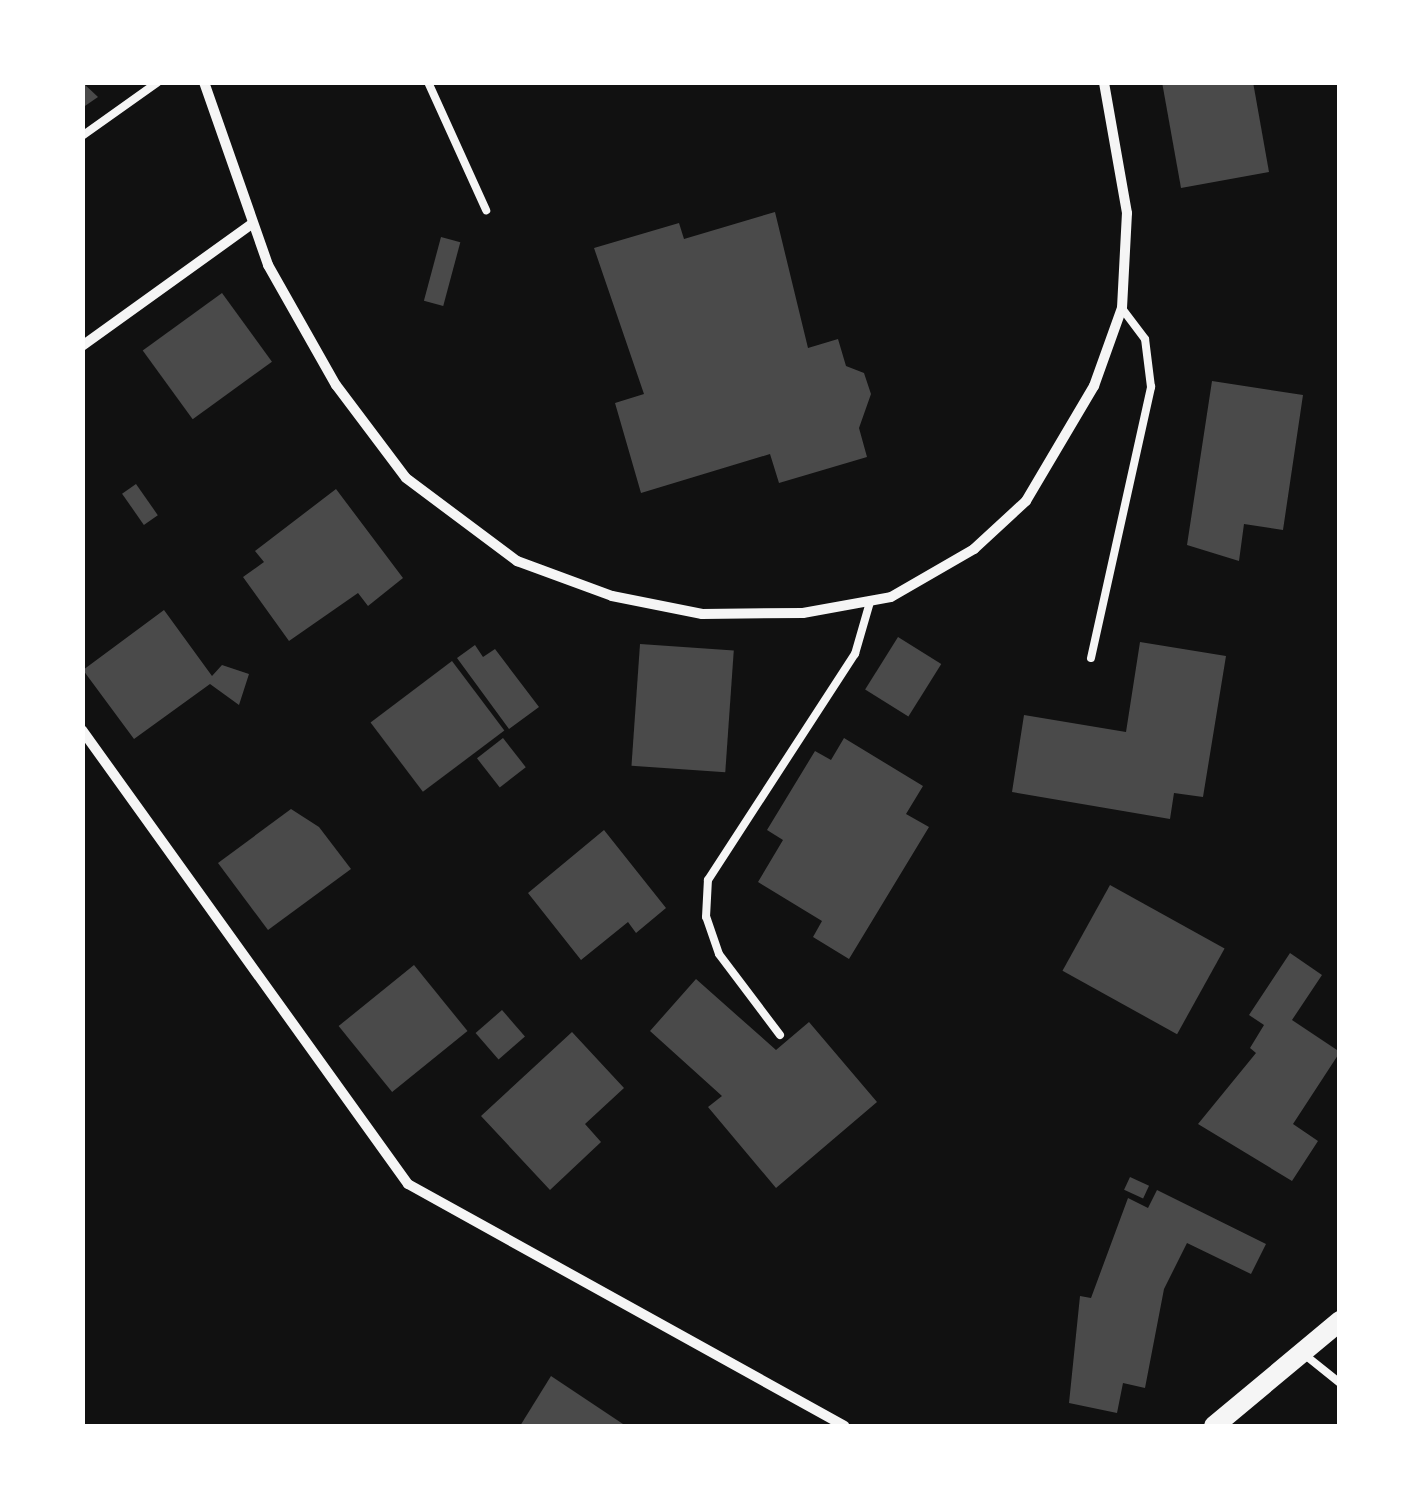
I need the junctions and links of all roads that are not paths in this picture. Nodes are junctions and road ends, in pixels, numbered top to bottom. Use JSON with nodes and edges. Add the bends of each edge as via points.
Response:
{"nodes":[{"id":1,"x":158,"y":82,"type":"edge"},
{"id":2,"x":204,"y":82,"type":"edge"},
{"id":3,"x":428,"y":82,"type":"edge"},
{"id":4,"x":1104,"y":82,"type":"edge"},
{"id":5,"x":82,"y":136,"type":"edge"},
{"id":6,"x":486,"y":210,"type":"dead end"},
{"id":7,"x":252,"y":224,"type":"junction"},
{"id":8,"x":1122,"y":308,"type":"junction"},
{"id":9,"x":82,"y":346,"type":"edge"},
{"id":10,"x":870,"y":602,"type":"junction"},
{"id":11,"x":1092,"y":658,"type":"dead end"},
{"id":12,"x":82,"y":730,"type":"edge"},
{"id":13,"x":780,"y":1035,"type":"dead end"},
{"id":14,"x":1340,"y":1321,"type":"edge"},
{"id":15,"x":1305,"y":1355,"type":"junction"},
{"id":16,"x":1340,"y":1383,"type":"edge"},
{"id":17,"x":844,"y":1426,"type":"edge"},
{"id":18,"x":1214,"y":1426,"type":"edge"}],
"edges":[{"from":1,"to":5,"type":"lane"},
{"from":2,"to":7,"type":"street"},
{"from":3,"to":6,"type":"lane"},
{"from":4,"to":8,"type":"street","via":[[1127,212]]},
{"from":7,"to":9,"type":"street"},
{"from":7,"to":10,"type":"street","via":[[366,430],[406,478],[485,542],[654,607],[803,613]]},
{"from":8,"to":10,"type":"street","via":[[1094,386],[1026,501],[931,577]]},
{"from":8,"to":11,"type":"lane","via":[[1146,339],[1150,386]]},
{"from":10,"to":13,"type":"lane","via":[[856,654],[708,880],[706,917],[719,954]]},
{"from":12,"to":17,"type":"street","via":[[408,1184]]},
{"from":14,"to":15,"type":"main road"},
{"from":15,"to":16,"type":"lane"},
{"from":15,"to":18,"type":"main road"}]}
